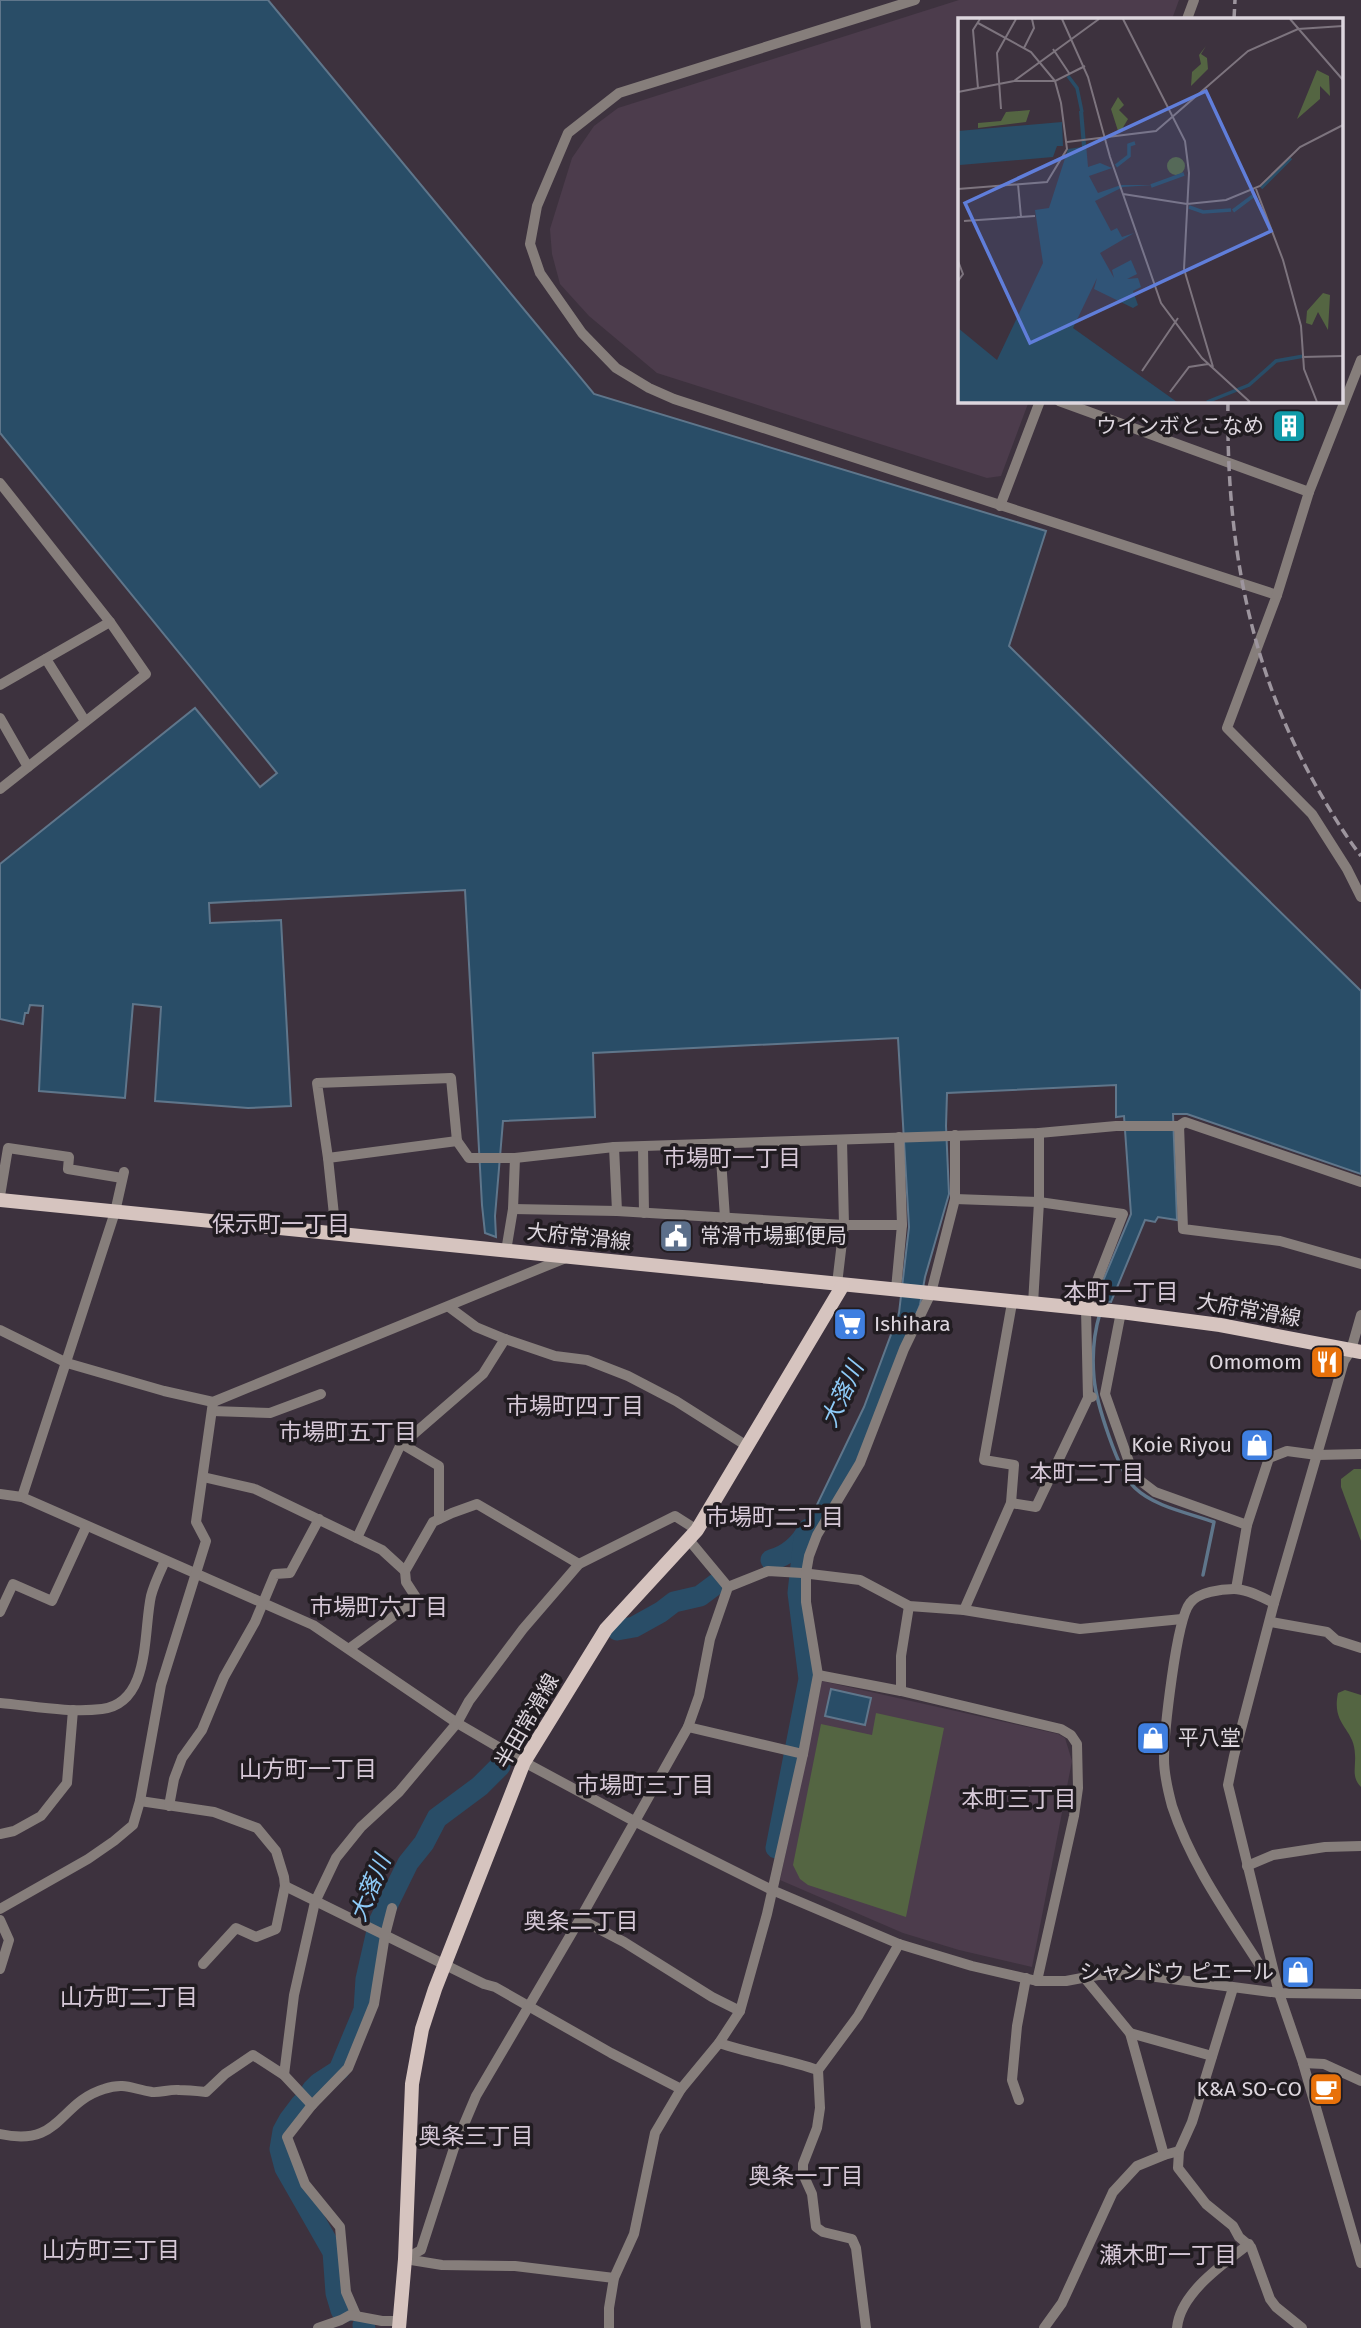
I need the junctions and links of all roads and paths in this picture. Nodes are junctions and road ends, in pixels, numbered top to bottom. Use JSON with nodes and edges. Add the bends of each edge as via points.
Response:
{"nodes":[{"id":1,"x":915,"y":0,"type":"edge"},
{"id":2,"x":1194,"y":0,"type":"edge"},
{"id":3,"x":1187,"y":18,"type":"edge"},
{"id":4,"x":1361,"y":360,"type":"edge"},
{"id":5,"x":1040,"y":402,"type":"edge"},
{"id":6,"x":1062,"y":402,"type":"edge"},
{"id":7,"x":0,"y":483,"type":"edge"},
{"id":8,"x":1309,"y":492,"type":"junction"},
{"id":9,"x":1000,"y":506,"type":"junction"},
{"id":10,"x":1277,"y":595,"type":"junction"},
{"id":11,"x":110,"y":622,"type":"junction"},
{"id":12,"x":46,"y":659,"type":"junction"},
{"id":13,"x":0,"y":685,"type":"edge"},
{"id":14,"x":0,"y":718,"type":"edge"},
{"id":15,"x":85,"y":722,"type":"junction"},
{"id":16,"x":28,"y":767,"type":"junction"},
{"id":17,"x":0,"y":789,"type":"edge"},
{"id":18,"x":1361,"y":897,"type":"edge"},
{"id":19,"x":1179,"y":1126,"type":"junction"},
{"id":20,"x":1039,"y":1133,"type":"junction"},
{"id":21,"x":955,"y":1135,"type":"junction"},
{"id":22,"x":899,"y":1137,"type":"junction"},
{"id":23,"x":842,"y":1140,"type":"junction"},
{"id":24,"x":457,"y":1142,"type":"junction"},
{"id":25,"x":720,"y":1144,"type":"junction"},
{"id":26,"x":614,"y":1147,"type":"junction"},
{"id":27,"x":643,"y":1147,"type":"junction"},
{"id":28,"x":4,"y":1153,"type":"edge"},
{"id":29,"x":328,"y":1158,"type":"junction"},
{"id":30,"x":515,"y":1158,"type":"junction"},
{"id":31,"x":1361,"y":1182,"type":"edge"},
{"id":32,"x":0,"y":1198,"type":"edge"},
{"id":33,"x":955,"y":1199,"type":"junction"},
{"id":34,"x":1039,"y":1202,"type":"junction"},
{"id":35,"x":513,"y":1209,"type":"junction"},
{"id":36,"x":617,"y":1211,"type":"junction"},
{"id":37,"x":115,"y":1212,"type":"junction"},
{"id":38,"x":644,"y":1213,"type":"junction"},
{"id":39,"x":725,"y":1218,"type":"junction"},
{"id":40,"x":844,"y":1225,"type":"junction"},
{"id":41,"x":902,"y":1225,"type":"junction"},
{"id":42,"x":336,"y":1234,"type":"junction"},
{"id":43,"x":506,"y":1251,"type":"junction"},
{"id":44,"x":568,"y":1257,"type":"junction"},
{"id":45,"x":1361,"y":1264,"type":"edge"},
{"id":46,"x":840,"y":1284,"type":"junction"},
{"id":47,"x":899,"y":1289,"type":"junction"},
{"id":48,"x":928,"y":1293,"type":"junction"},
{"id":49,"x":1012,"y":1303,"type":"junction"},
{"id":50,"x":1033,"y":1304,"type":"junction"},
{"id":51,"x":449,"y":1307,"type":"junction"},
{"id":52,"x":1089,"y":1309,"type":"junction"},
{"id":53,"x":1114,"y":1312,"type":"junction"},
{"id":54,"x":1361,"y":1315,"type":"edge"},
{"id":55,"x":0,"y":1330,"type":"edge"},
{"id":56,"x":505,"y":1339,"type":"junction"},
{"id":57,"x":1356,"y":1351,"type":"edge"},
{"id":58,"x":67,"y":1363,"type":"junction"},
{"id":59,"x":321,"y":1394,"type":"dead end"},
{"id":60,"x":1105,"y":1394,"type":"junction"},
{"id":61,"x":1090,"y":1398,"type":"junction"},
{"id":62,"x":213,"y":1406,"type":"junction"},
{"id":63,"x":402,"y":1444,"type":"junction"},
{"id":64,"x":747,"y":1446,"type":"junction"},
{"id":65,"x":1361,"y":1454,"type":"edge"},
{"id":66,"x":1317,"y":1455,"type":"junction"},
{"id":67,"x":203,"y":1476,"type":"junction"},
{"id":68,"x":0,"y":1494,"type":"edge"},
{"id":69,"x":22,"y":1497,"type":"junction"},
{"id":70,"x":1011,"y":1503,"type":"junction"},
{"id":71,"x":319,"y":1519,"type":"junction"},
{"id":72,"x":439,"y":1520,"type":"junction"},
{"id":73,"x":1247,"y":1525,"type":"junction"},
{"id":74,"x":86,"y":1527,"type":"junction"},
{"id":75,"x":693,"y":1535,"type":"junction"},
{"id":76,"x":357,"y":1538,"type":"junction"},
{"id":77,"x":165,"y":1561,"type":"junction"},
{"id":78,"x":579,"y":1564,"type":"junction"},
{"id":79,"x":405,"y":1571,"type":"junction"},
{"id":80,"x":800,"y":1573,"type":"junction"},
{"id":81,"x":197,"y":1574,"type":"junction"},
{"id":82,"x":729,"y":1587,"type":"junction"},
{"id":83,"x":1236,"y":1589,"type":"junction"},
{"id":84,"x":263,"y":1603,"type":"junction"},
{"id":85,"x":1275,"y":1603,"type":"junction"},
{"id":86,"x":909,"y":1606,"type":"junction"},
{"id":87,"x":964,"y":1610,"type":"junction"},
{"id":88,"x":0,"y":1612,"type":"edge"},
{"id":89,"x":1182,"y":1619,"type":"junction"},
{"id":90,"x":1271,"y":1622,"type":"junction"},
{"id":91,"x":350,"y":1648,"type":"junction"},
{"id":92,"x":1361,"y":1648,"type":"edge"},
{"id":93,"x":818,"y":1675,"type":"junction"},
{"id":94,"x":139,"y":1680,"type":"junction"},
{"id":95,"x":161,"y":1685,"type":"junction"},
{"id":96,"x":901,"y":1691,"type":"junction"},
{"id":97,"x":0,"y":1703,"type":"edge"},
{"id":98,"x":73,"y":1710,"type":"junction"},
{"id":99,"x":457,"y":1723,"type":"junction"},
{"id":100,"x":688,"y":1727,"type":"junction"},
{"id":101,"x":802,"y":1754,"type":"junction"},
{"id":102,"x":524,"y":1762,"type":"junction"},
{"id":103,"x":140,"y":1801,"type":"junction"},
{"id":104,"x":169,"y":1806,"type":"junction"},
{"id":105,"x":634,"y":1821,"type":"junction"},
{"id":106,"x":0,"y":1835,"type":"edge"},
{"id":107,"x":1361,"y":1846,"type":"edge"},
{"id":108,"x":1247,"y":1866,"type":"junction"},
{"id":109,"x":285,"y":1886,"type":"junction"},
{"id":110,"x":772,"y":1889,"type":"junction"},
{"id":111,"x":315,"y":1902,"type":"junction"},
{"id":112,"x":393,"y":1908,"type":"dead end"},
{"id":113,"x":0,"y":1909,"type":"edge"},
{"id":114,"x":580,"y":1919,"type":"junction"},
{"id":115,"x":0,"y":1920,"type":"edge"},
{"id":116,"x":379,"y":1932,"type":"junction"},
{"id":117,"x":899,"y":1944,"type":"junction"},
{"id":118,"x":203,"y":1964,"type":"dead end"},
{"id":119,"x":444,"y":1965,"type":"junction"},
{"id":120,"x":0,"y":1969,"type":"edge"},
{"id":121,"x":1273,"y":1970,"type":"junction"},
{"id":122,"x":1084,"y":1978,"type":"junction"},
{"id":123,"x":1032,"y":1980,"type":"junction"},
{"id":124,"x":1233,"y":1988,"type":"junction"},
{"id":125,"x":1279,"y":1993,"type":"junction"},
{"id":126,"x":1361,"y":1994,"type":"edge"},
{"id":127,"x":528,"y":2007,"type":"junction"},
{"id":128,"x":740,"y":2011,"type":"junction"},
{"id":129,"x":1130,"y":2033,"type":"junction"},
{"id":130,"x":719,"y":2043,"type":"junction"},
{"id":131,"x":1212,"y":2056,"type":"junction"},
{"id":132,"x":1303,"y":2063,"type":"junction"},
{"id":133,"x":818,"y":2070,"type":"junction"},
{"id":134,"x":284,"y":2075,"type":"junction"},
{"id":135,"x":1361,"y":2081,"type":"edge"},
{"id":136,"x":681,"y":2089,"type":"junction"},
{"id":137,"x":1019,"y":2100,"type":"dead end"},
{"id":138,"x":312,"y":2105,"type":"junction"},
{"id":139,"x":0,"y":2134,"type":"edge"},
{"id":140,"x":1179,"y":2151,"type":"junction"},
{"id":141,"x":1164,"y":2155,"type":"junction"},
{"id":142,"x":1249,"y":2244,"type":"junction"},
{"id":143,"x":405,"y":2259,"type":"junction"},
{"id":144,"x":1361,"y":2263,"type":"edge"},
{"id":145,"x":614,"y":2278,"type":"junction"},
{"id":146,"x":356,"y":2315,"type":"junction"},
{"id":147,"x":400,"y":2325,"type":"edge"},
{"id":148,"x":318,"y":2328,"type":"edge"},
{"id":149,"x":609,"y":2328,"type":"edge"},
{"id":150,"x":866,"y":2328,"type":"edge"},
{"id":151,"x":1044,"y":2328,"type":"edge"},
{"id":152,"x":1177,"y":2328,"type":"edge"},
{"id":153,"x":1302,"y":2328,"type":"edge"}],
"edges":[{"from":1,"to":9,"type":"street","via":[[619,93],[568,133],[537,206],[530,244],[540,273],[582,333],[616,368],[649,387]]},
{"from":2,"to":3,"type":"street"},
{"from":4,"to":8,"type":"street"},
{"from":5,"to":9,"type":"street"},
{"from":6,"to":8,"type":"street"},
{"from":7,"to":11,"type":"street"},
{"from":8,"to":10,"type":"street"},
{"from":9,"to":10,"type":"street"},
{"from":10,"to":18,"type":"street","via":[[1227,728],[1312,814]]},
{"from":11,"to":12,"type":"street"},
{"from":11,"to":15,"type":"street","via":[[146,674]]},
{"from":12,"to":13,"type":"street"},
{"from":12,"to":15,"type":"street"},
{"from":14,"to":16,"type":"street"},
{"from":15,"to":16,"type":"street"},
{"from":16,"to":17,"type":"street"},
{"from":19,"to":20,"type":"street"},
{"from":19,"to":31,"type":"street","via":[[1185,1122]]},
{"from":19,"to":45,"type":"street","via":[[1183,1229],[1280,1241]]},
{"from":20,"to":21,"type":"street"},
{"from":20,"to":34,"type":"street"},
{"from":21,"to":22,"type":"street"},
{"from":21,"to":33,"type":"street"},
{"from":22,"to":23,"type":"street"},
{"from":22,"to":41,"type":"street"},
{"from":23,"to":25,"type":"street"},
{"from":23,"to":40,"type":"street"},
{"from":24,"to":29,"type":"street"},
{"from":24,"to":29,"type":"street","via":[[450,1078],[317,1083]]},
{"from":24,"to":30,"type":"street","via":[[469,1158]]},
{"from":25,"to":27,"type":"street"},
{"from":25,"to":39,"type":"street"},
{"from":26,"to":27,"type":"street"},
{"from":26,"to":30,"type":"street"},
{"from":26,"to":36,"type":"street"},
{"from":27,"to":38,"type":"street"},
{"from":28,"to":32,"type":"street"},
{"from":28,"to":37,"type":"street","via":[[8,1148],[69,1157],[68,1170],[123,1175]]},
{"from":29,"to":42,"type":"street"},
{"from":30,"to":35,"type":"street"},
{"from":32,"to":37,"type":"main road","name":"大府常滑線"},
{"from":33,"to":34,"type":"street"},
{"from":33,"to":48,"type":"street"},
{"from":34,"to":50,"type":"street"},
{"from":34,"to":52,"type":"street","via":[[1122,1214]]},
{"from":35,"to":36,"type":"street"},
{"from":35,"to":43,"type":"street"},
{"from":36,"to":38,"type":"street"},
{"from":37,"to":42,"type":"main road","name":"大府常滑線"},
{"from":37,"to":58,"type":"street"},
{"from":38,"to":39,"type":"street"},
{"from":39,"to":40,"type":"street"},
{"from":40,"to":41,"type":"street"},
{"from":40,"to":46,"type":"street"},
{"from":41,"to":47,"type":"street"},
{"from":42,"to":43,"type":"main road","name":"大府常滑線"},
{"from":43,"to":44,"type":"main road","name":"大府常滑線"},
{"from":44,"to":46,"type":"main road","name":"大府常滑線"},
{"from":44,"to":51,"type":"street"},
{"from":46,"to":47,"type":"main road","name":"大府常滑線"},
{"from":46,"to":64,"type":"main road","name":"半田常滑線"},
{"from":47,"to":48,"type":"main road","name":"大府常滑線"},
{"from":48,"to":49,"type":"main road","name":"大府常滑線"},
{"from":48,"to":80,"type":"street","via":[[860,1463]]},
{"from":49,"to":50,"type":"main road","name":"大府常滑線"},
{"from":49,"to":70,"type":"street","via":[[984,1460],[1014,1465]]},
{"from":50,"to":52,"type":"main road","name":"大府常滑線"},
{"from":51,"to":56,"type":"street","via":[[476,1327]]},
{"from":51,"to":62,"type":"street"},
{"from":52,"to":53,"type":"main road","name":"大府常滑線"},
{"from":52,"to":61,"type":"street"},
{"from":53,"to":57,"type":"main road","name":"大府常滑線","via":[[1220,1325]]},
{"from":53,"to":60,"type":"street"},
{"from":54,"to":57,"type":"street"},
{"from":55,"to":58,"type":"street"},
{"from":56,"to":63,"type":"street","via":[[483,1374]]},
{"from":56,"to":64,"type":"street","via":[[555,1356],[587,1360],[628,1376]]},
{"from":57,"to":66,"type":"street","via":[[1344,1361]]},
{"from":58,"to":62,"type":"street"},
{"from":58,"to":69,"type":"street"},
{"from":59,"to":62,"type":"street","via":[[270,1413]]},
{"from":60,"to":61,"type":"street"},
{"from":60,"to":73,"type":"street","via":[[1134,1476],[1155,1492]]},
{"from":61,"to":70,"type":"street","via":[[1036,1507]]},
{"from":62,"to":67,"type":"street"},
{"from":63,"to":72,"type":"street","via":[[439,1466]]},
{"from":63,"to":76,"type":"street"},
{"from":64,"to":75,"type":"main road","name":"半田常滑線"},
{"from":65,"to":66,"type":"street"},
{"from":66,"to":73,"type":"street","via":[[1287,1451],[1269,1458]]},
{"from":66,"to":85,"type":"street"},
{"from":67,"to":71,"type":"street","via":[[256,1489]]},
{"from":67,"to":81,"type":"street","via":[[196,1522],[206,1541]]},
{"from":68,"to":69,"type":"street"},
{"from":69,"to":74,"type":"street"},
{"from":70,"to":87,"type":"street"},
{"from":71,"to":76,"type":"street"},
{"from":71,"to":84,"type":"street","via":[[290,1573],[275,1574]]},
{"from":72,"to":78,"type":"street","via":[[477,1504]]},
{"from":72,"to":79,"type":"street","via":[[433,1522]]},
{"from":73,"to":83,"type":"street"},
{"from":74,"to":77,"type":"street"},
{"from":74,"to":88,"type":"street","via":[[52,1601],[13,1584]]},
{"from":75,"to":78,"type":"street","via":[[675,1516]]},
{"from":75,"to":82,"type":"street"},
{"from":75,"to":102,"type":"main road","name":"半田常滑線","via":[[606,1629]]},
{"from":76,"to":79,"type":"street","via":[[382,1550]]},
{"from":77,"to":81,"type":"street"},
{"from":77,"to":94,"type":"street","via":[[152,1594]]},
{"from":78,"to":99,"type":"street","via":[[523,1629]]},
{"from":79,"to":91,"type":"street","via":[[416,1599]]},
{"from":80,"to":82,"type":"street","via":[[768,1571]]},
{"from":80,"to":86,"type":"street","via":[[860,1580]]},
{"from":80,"to":93,"type":"street"},
{"from":81,"to":84,"type":"street"},
{"from":81,"to":95,"type":"street"},
{"from":82,"to":100,"type":"street","via":[[710,1639]]},
{"from":83,"to":85,"type":"street"},
{"from":83,"to":89,"type":"street","via":[[1199,1596],[1190,1602]]},
{"from":84,"to":91,"type":"street"},
{"from":84,"to":104,"type":"street","via":[[202,1730],[182,1758]]},
{"from":85,"to":90,"type":"street"},
{"from":86,"to":87,"type":"street"},
{"from":86,"to":96,"type":"street"},
{"from":87,"to":89,"type":"street","via":[[1080,1629]]},
{"from":89,"to":121,"type":"street","via":[[1164,1759],[1170,1795],[1184,1838],[1208,1884],[1259,1964]]},
{"from":90,"to":92,"type":"street","via":[[1327,1632]]},
{"from":90,"to":108,"type":"street","via":[[1228,1785]]},
{"from":91,"to":99,"type":"street"},
{"from":93,"to":96,"type":"street"},
{"from":93,"to":101,"type":"street"},
{"from":94,"to":95,"type":"street"},
{"from":94,"to":98,"type":"street","via":[[126,1701],[105,1709]]},
{"from":95,"to":103,"type":"street"},
{"from":96,"to":123,"type":"street","via":[[1062,1729],[1077,1744],[1074,1816]]},
{"from":97,"to":98,"type":"street"},
{"from":98,"to":106,"type":"street","via":[[66,1783],[41,1816]]},
{"from":99,"to":102,"type":"street"},
{"from":99,"to":111,"type":"street","via":[[399,1792],[346,1844]]},
{"from":100,"to":101,"type":"street"},
{"from":100,"to":105,"type":"street"},
{"from":101,"to":110,"type":"street"},
{"from":102,"to":105,"type":"street"},
{"from":102,"to":119,"type":"main road","name":"半田常滑線"},
{"from":103,"to":104,"type":"street"},
{"from":103,"to":113,"type":"street","via":[[133,1825],[114,1842]]},
{"from":104,"to":109,"type":"street","via":[[214,1812],[257,1828],[276,1851]]},
{"from":105,"to":110,"type":"street"},
{"from":105,"to":114,"type":"street"},
{"from":107,"to":108,"type":"street","via":[[1273,1855]]},
{"from":108,"to":121,"type":"street"},
{"from":109,"to":111,"type":"street"},
{"from":109,"to":118,"type":"street","via":[[276,1929],[256,1937],[236,1928]]},
{"from":110,"to":117,"type":"street"},
{"from":110,"to":128,"type":"street"},
{"from":111,"to":116,"type":"street"},
{"from":111,"to":134,"type":"street","via":[[294,1995]]},
{"from":112,"to":116,"type":"street"},
{"from":114,"to":127,"type":"street"},
{"from":114,"to":128,"type":"street"},
{"from":115,"to":120,"type":"street","via":[[9,1940]]},
{"from":116,"to":119,"type":"street"},
{"from":116,"to":138,"type":"street","via":[[374,2004],[348,2068]]},
{"from":117,"to":123,"type":"street"},
{"from":117,"to":133,"type":"street","via":[[858,2016]]},
{"from":119,"to":127,"type":"street"},
{"from":119,"to":143,"type":"main road","name":"半田常滑線","via":[[422,2029],[412,2084]]},
{"from":121,"to":125,"type":"street"},
{"from":122,"to":123,"type":"street"},
{"from":122,"to":124,"type":"street","via":[[1141,1975]]},
{"from":122,"to":129,"type":"street"},
{"from":123,"to":137,"type":"street","via":[[1013,2056],[1012,2080]]},
{"from":124,"to":125,"type":"street"},
{"from":124,"to":131,"type":"street"},
{"from":125,"to":126,"type":"street"},
{"from":125,"to":132,"type":"street"},
{"from":127,"to":136,"type":"street"},
{"from":127,"to":143,"type":"street","via":[[475,2096],[421,2250]]},
{"from":128,"to":130,"type":"street"},
{"from":129,"to":131,"type":"street"},
{"from":129,"to":141,"type":"street"},
{"from":130,"to":133,"type":"street"},
{"from":130,"to":136,"type":"street"},
{"from":131,"to":140,"type":"street"},
{"from":132,"to":135,"type":"street","via":[[1324,2064]]},
{"from":132,"to":144,"type":"street"},
{"from":133,"to":150,"type":"street","via":[[820,2108],[803,2174],[812,2194],[816,2227],[852,2239],[856,2248]]},
{"from":134,"to":138,"type":"street"},
{"from":134,"to":139,"type":"street","via":[[253,2055],[206,2092],[153,2092],[126,2085],[102,2089],[41,2135],[19,2138]]},
{"from":136,"to":145,"type":"street","via":[[655,2133],[634,2234]]},
{"from":138,"to":146,"type":"street","via":[[287,2137],[304,2184],[340,2227],[346,2292]]},
{"from":140,"to":141,"type":"street"},
{"from":140,"to":142,"type":"street","via":[[1178,2168],[1206,2204]]},
{"from":141,"to":151,"type":"street","via":[[1137,2166],[1114,2193],[1062,2303]]},
{"from":142,"to":152,"type":"street","via":[[1208,2276],[1183,2306]]},
{"from":142,"to":153,"type":"street","via":[[1270,2299]]},
{"from":143,"to":145,"type":"street"},
{"from":143,"to":147,"type":"main road","name":"半田常滑線"},
{"from":145,"to":149,"type":"street"},
{"from":146,"to":147,"type":"street"},
{"from":146,"to":148,"type":"street"}]}
